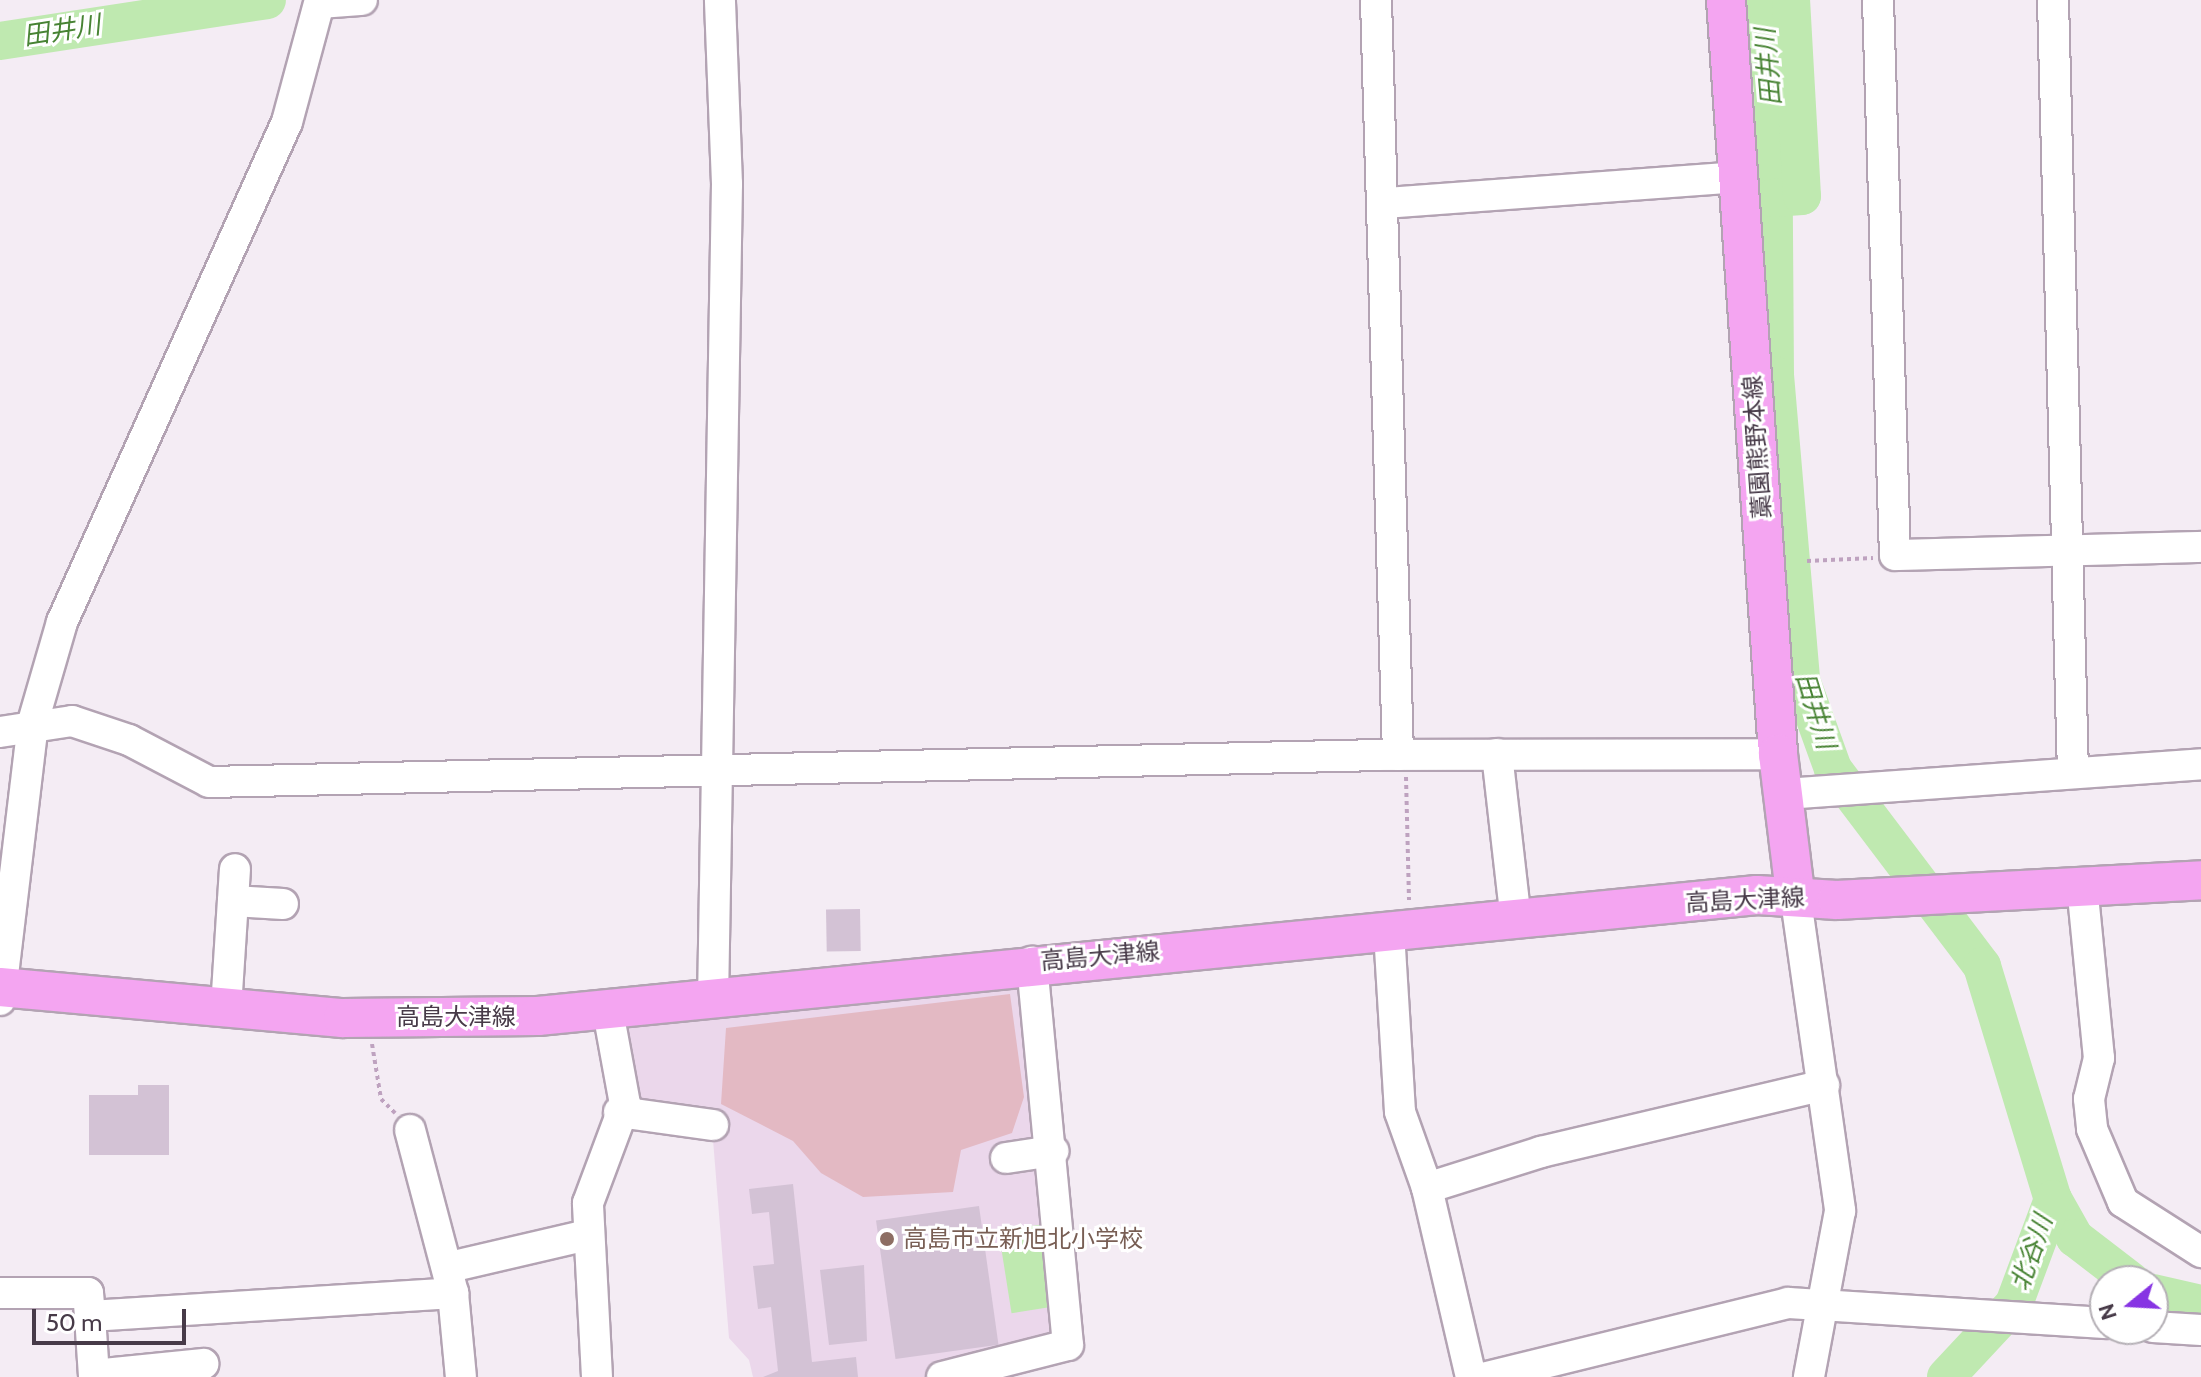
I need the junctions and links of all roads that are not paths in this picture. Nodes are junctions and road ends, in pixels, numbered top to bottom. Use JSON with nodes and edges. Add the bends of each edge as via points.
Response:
{"nodes":[{"id":1,"x":362,"y":0,"type":"edge"},
{"id":2,"x":720,"y":0,"type":"edge"},
{"id":3,"x":1376,"y":0,"type":"edge"},
{"id":4,"x":1726,"y":0,"type":"edge"},
{"id":5,"x":1878,"y":0,"type":"edge"},
{"id":6,"x":2053,"y":0,"type":"edge"},
{"id":7,"x":321,"y":1,"type":"edge"},
{"id":8,"x":1738,"y":177,"type":"junction"},
{"id":9,"x":1385,"y":203,"type":"junction"},
{"id":10,"x":2201,"y":547,"type":"edge"},
{"id":11,"x":2065,"y":550,"type":"junction"},
{"id":12,"x":33,"y":722,"type":"junction"},
{"id":13,"x":0,"y":732,"type":"edge"},
{"id":14,"x":1497,"y":754,"type":"junction"},
{"id":15,"x":1778,"y":754,"type":"junction"},
{"id":16,"x":1398,"y":755,"type":"junction"},
{"id":17,"x":2201,"y":764,"type":"edge"},
{"id":18,"x":715,"y":767,"type":"junction"},
{"id":19,"x":2073,"y":772,"type":"junction"},
{"id":20,"x":1786,"y":794,"type":"junction"},
{"id":21,"x":235,"y":869,"type":"dead end"},
{"id":22,"x":2201,"y":880,"type":"edge"},
{"id":23,"x":2082,"y":885,"type":"junction"},
{"id":24,"x":1795,"y":893,"type":"junction"},
{"id":25,"x":233,"y":901,"type":"junction"},
{"id":26,"x":283,"y":904,"type":"dead end"},
{"id":27,"x":1516,"y":921,"type":"junction"},
{"id":28,"x":1400,"y":932,"type":"junction"},
{"id":29,"x":1032,"y":962,"type":"junction"},
{"id":30,"x":1,"y":992,"type":"edge"},
{"id":31,"x":713,"y":1002,"type":"junction"},
{"id":32,"x":226,"y":1008,"type":"junction"},
{"id":33,"x":608,"y":1011,"type":"junction"},
{"id":34,"x":1824,"y":1085,"type":"junction"},
{"id":35,"x":619,"y":1112,"type":"junction"},
{"id":36,"x":713,"y":1125,"type":"dead end"},
{"id":37,"x":410,"y":1130,"type":"road end"},
{"id":38,"x":1053,"y":1151,"type":"junction"},
{"id":39,"x":1006,"y":1158,"type":"dead end"},
{"id":40,"x":1427,"y":1188,"type":"junction"},
{"id":41,"x":588,"y":1235,"type":"junction"},
{"id":42,"x":2201,"y":1252,"type":"edge"},
{"id":43,"x":451,"y":1280,"type":"junction"},
{"id":44,"x":0,"y":1293,"type":"edge"},
{"id":45,"x":1826,"y":1301,"type":"junction"},
{"id":46,"x":90,"y":1316,"type":"junction"},
{"id":47,"x":2089,"y":1322,"type":"edge"},
{"id":48,"x":2169,"y":1328,"type":"edge"},
{"id":49,"x":2201,"y":1330,"type":"edge"},
{"id":50,"x":203,"y":1364,"type":"dead end"},
{"id":51,"x":94,"y":1376,"type":"edge"},
{"id":52,"x":461,"y":1377,"type":"edge"},
{"id":53,"x":597,"y":1377,"type":"edge"},
{"id":54,"x":942,"y":1377,"type":"edge"},
{"id":55,"x":1471,"y":1377,"type":"edge"},
{"id":56,"x":1487,"y":1377,"type":"edge"},
{"id":57,"x":1809,"y":1377,"type":"edge"}],
"edges":[{"from":1,"to":7,"type":"street"},
{"from":2,"to":18,"type":"street","via":[[727,184]]},
{"from":3,"to":9,"type":"street"},
{"from":4,"to":8,"type":"main road","name":"藁園熊野本線"},
{"from":5,"to":11,"type":"street","via":[[1895,555]]},
{"from":6,"to":11,"type":"street"},
{"from":7,"to":12,"type":"street","via":[[287,122],[62,622]]},
{"from":8,"to":9,"type":"street"},
{"from":8,"to":15,"type":"main road","name":"藁園熊野本線"},
{"from":9,"to":16,"type":"street"},
{"from":10,"to":11,"type":"street"},
{"from":11,"to":19,"type":"street"},
{"from":12,"to":13,"type":"street"},
{"from":12,"to":18,"type":"street","via":[[72,721],[129,740],[209,782]]},
{"from":12,"to":30,"type":"street"},
{"from":14,"to":15,"type":"street"},
{"from":14,"to":16,"type":"street"},
{"from":14,"to":27,"type":"street"},
{"from":15,"to":20,"type":"main road","name":"藁園熊野本線"},
{"from":16,"to":18,"type":"street"},
{"from":17,"to":19,"type":"street"},
{"from":18,"to":31,"type":"street"},
{"from":19,"to":20,"type":"street"},
{"from":20,"to":24,"type":"main road","name":"藁園熊野本線"},
{"from":21,"to":25,"type":"street"},
{"from":22,"to":23,"type":"main road","name":"高島大津線"},
{"from":23,"to":24,"type":"main road","name":"高島大津線","via":[[1837,900]]},
{"from":23,"to":42,"type":"street","via":[[2099,1058],[2089,1099],[2092,1129],[2123,1202]]},
{"from":24,"to":27,"type":"main road","name":"高島大津線"},
{"from":24,"to":34,"type":"street"},
{"from":25,"to":26,"type":"street"},
{"from":25,"to":32,"type":"street"},
{"from":27,"to":28,"type":"main road","name":"高島大津線"},
{"from":28,"to":29,"type":"main road","name":"高島大津線"},
{"from":28,"to":40,"type":"street","via":[[1400,1112]]},
{"from":29,"to":31,"type":"main road","name":"高島大津線"},
{"from":29,"to":38,"type":"street"},
{"from":30,"to":32,"type":"main road","name":"高島大津線"},
{"from":31,"to":33,"type":"main road","name":"高島大津線"},
{"from":32,"to":33,"type":"main road","name":"高島大津線","via":[[370,1018]]},
{"from":33,"to":35,"type":"street","via":[[625,1104]]},
{"from":34,"to":40,"type":"street","via":[[1541,1152]]},
{"from":34,"to":45,"type":"street","via":[[1840,1211]]},
{"from":35,"to":36,"type":"street"},
{"from":35,"to":41,"type":"street","via":[[588,1203]]},
{"from":37,"to":43,"type":"street"},
{"from":38,"to":39,"type":"street"},
{"from":38,"to":54,"type":"street","via":[[1068,1345]]},
{"from":40,"to":55,"type":"street"},
{"from":41,"to":43,"type":"street"},
{"from":41,"to":53,"type":"street"},
{"from":43,"to":46,"type":"street"},
{"from":43,"to":52,"type":"street"},
{"from":44,"to":46,"type":"street","via":[[88,1293]]},
{"from":45,"to":47,"type":"street"},
{"from":45,"to":56,"type":"street","via":[[1788,1303]]},
{"from":45,"to":57,"type":"street"},
{"from":46,"to":51,"type":"street"},
{"from":48,"to":49,"type":"street"},
{"from":50,"to":51,"type":"street"}]}
